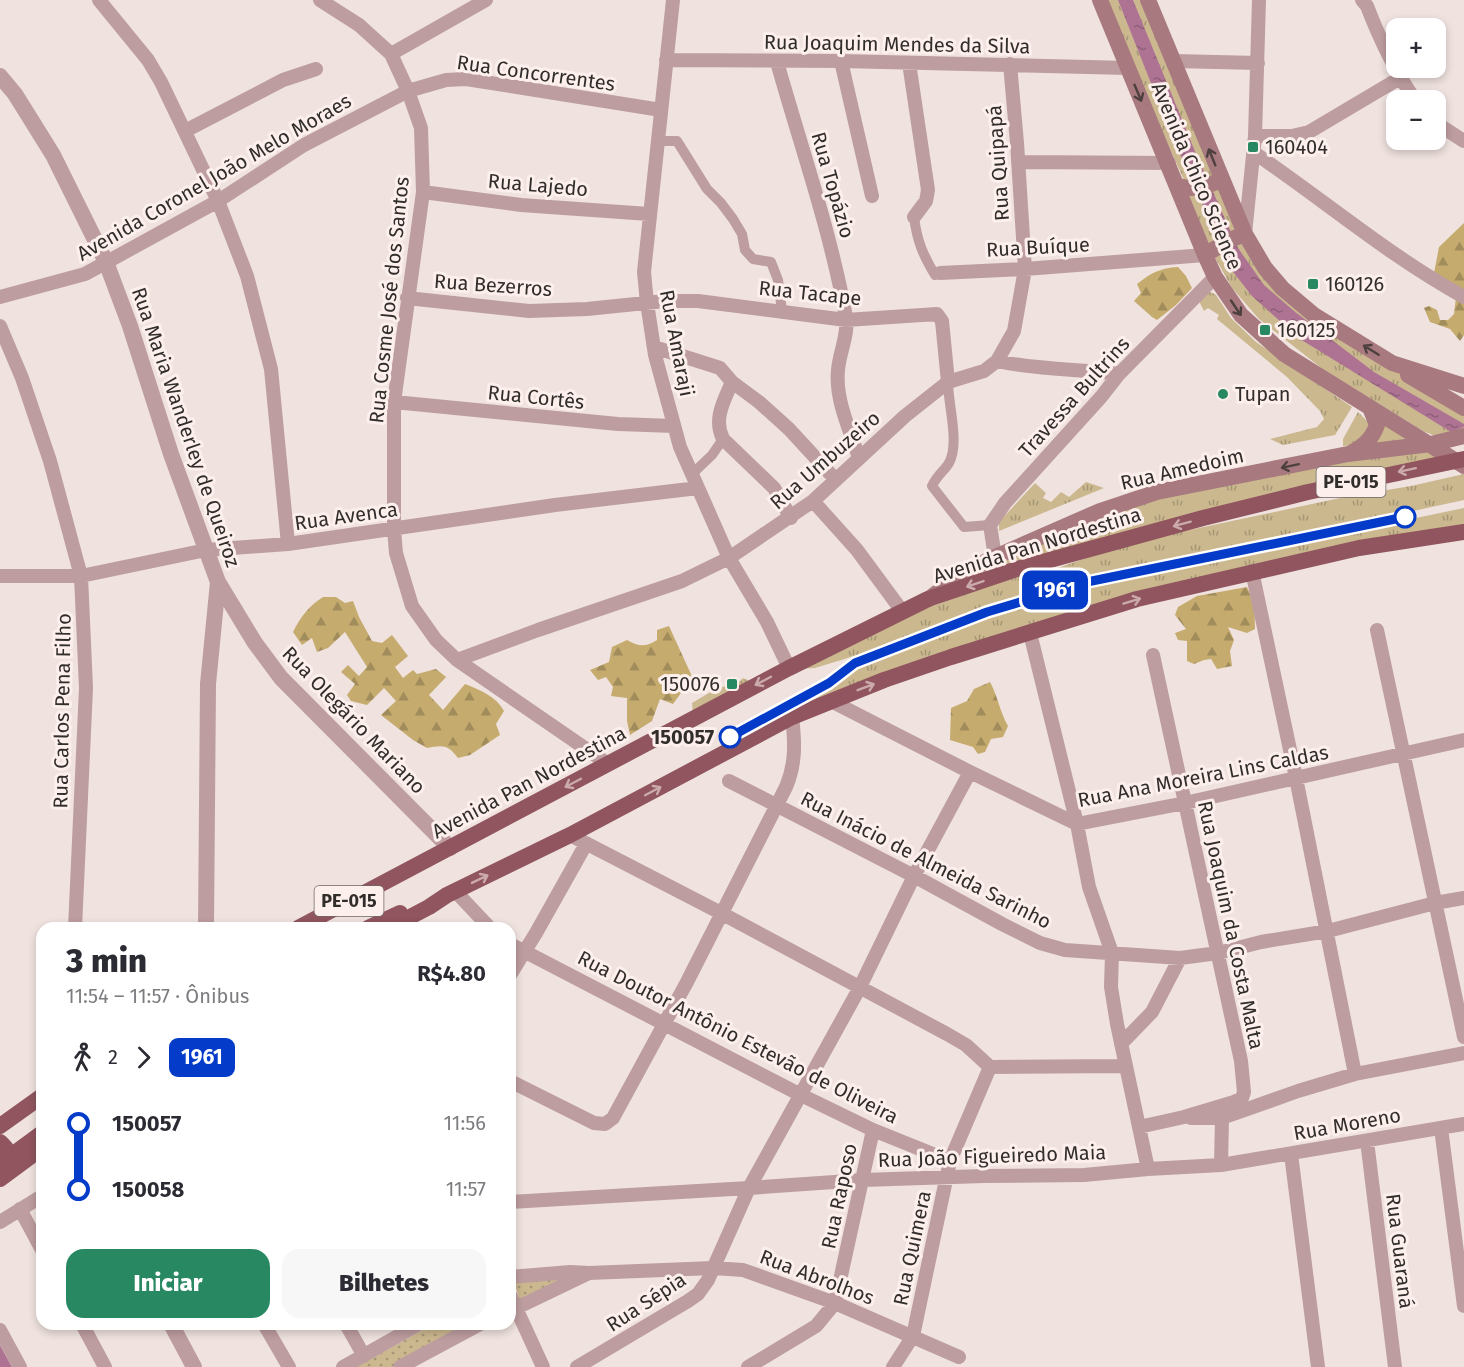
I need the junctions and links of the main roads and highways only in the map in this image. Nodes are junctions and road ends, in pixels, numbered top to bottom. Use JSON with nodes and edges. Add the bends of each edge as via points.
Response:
{"nodes":[{"id":1,"x":1100,"y":0,"type":"edge"},
{"id":2,"x":1148,"y":0,"type":"edge"},
{"id":3,"x":1214,"y":183,"type":"junction"},
{"id":4,"x":1184,"y":187,"type":"junction"},
{"id":5,"x":1245,"y":234,"type":"junction"},
{"id":6,"x":1216,"y":248,"type":"junction"},
{"id":7,"x":1392,"y":363,"type":"junction"},
{"id":8,"x":1464,"y":386,"type":"edge"},
{"id":9,"x":1464,"y":408,"type":"edge"},
{"id":10,"x":1371,"y":410,"type":"junction"},
{"id":11,"x":1464,"y":436,"type":"edge"},
{"id":12,"x":1431,"y":444,"type":"junction"},
{"id":13,"x":1348,"y":454,"type":"junction"},
{"id":14,"x":1464,"y":459,"type":"edge"},
{"id":15,"x":1464,"y":466,"type":"edge"},
{"id":16,"x":1464,"y":532,"type":"edge"},
{"id":17,"x":928,"y":599,"type":"junction"},
{"id":18,"x":451,"y":893,"type":"junction"},
{"id":19,"x":309,"y":922,"type":"edge"},
{"id":20,"x":381,"y":922,"type":"edge"},
{"id":21,"x":400,"y":922,"type":"edge"},
{"id":22,"x":36,"y":1104,"type":"edge"},
{"id":23,"x":0,"y":1126,"type":"edge"},
{"id":24,"x":36,"y":1139,"type":"edge"},
{"id":25,"x":0,"y":1142,"type":"edge"},
{"id":26,"x":36,"y":1152,"type":"edge"},
{"id":27,"x":3,"y":1171,"type":"edge"}],
"edges":[{"from":1,"to":4,"type":"main road","name":"Avenida Chico Science","one_way":true,"via":[[1169,163]]},
{"from":3,"to":2,"type":"main road","name":"Avenida Chico Science","one_way":true,"via":[[1174,61]]},
{"from":3,"to":4,"type":"main road"},
{"from":3,"to":5,"type":"main road","name":"Avenida Chico Science"},
{"from":4,"to":6,"type":"main road","name":"Avenida Chico Science"},
{"from":5,"to":6,"type":"main road"},
{"from":7,"to":5,"type":"main road","name":"Avenida Chico Science","one_way":true,"via":[[1314,315],[1282,288]]},
{"from":6,"to":10,"type":"main road","name":"Avenida Chico Science","one_way":true,"via":[[1215,277],[1240,315],[1284,354]]},
{"from":7,"to":8,"type":"main road","name":"Avenida Chico Science"},
{"from":7,"to":9,"type":"main road"},
{"from":10,"to":12,"type":"main road","name":"Avenida Chico Science"},
{"from":10,"to":13,"type":"main road","via":[[1377,425],[1375,432]]},
{"from":11,"to":12,"type":"main road","name":"Rua Amedoim"},
{"from":12,"to":13,"type":"main road","name":"Rua Amedoim"},
{"from":12,"to":15,"type":"main road","name":"Avenida Chico Science"},
{"from":13,"to":17,"type":"main road","name":"Rua Amedoim","one_way":true,"via":[[1157,492],[1100,511],[962,573]]},
{"from":14,"to":17,"type":"highway","name":"Avenida Pan Nordestina","number":"PE-015","one_way":true,"via":[[1239,510],[1017,569]]},
{"from":18,"to":16,"type":"highway","number":"PE-015","one_way":true,"via":[[570,835],[792,717],[951,657],[1137,599],[1359,548]]},
{"from":17,"to":19,"type":"highway","name":"Avenida Pan Nordestina","number":"PE-015","one_way":true,"via":[[789,668]]},
{"from":18,"to":20,"type":"highway","number":"PE-015"},
{"from":18,"to":21,"type":"highway","number":"PE-015"},
{"from":22,"to":23,"type":"highway"},
{"from":24,"to":27,"type":"highway"},
{"from":25,"to":27,"type":"highway","via":[[10,1156]]},
{"from":26,"to":27,"type":"highway"}]}
